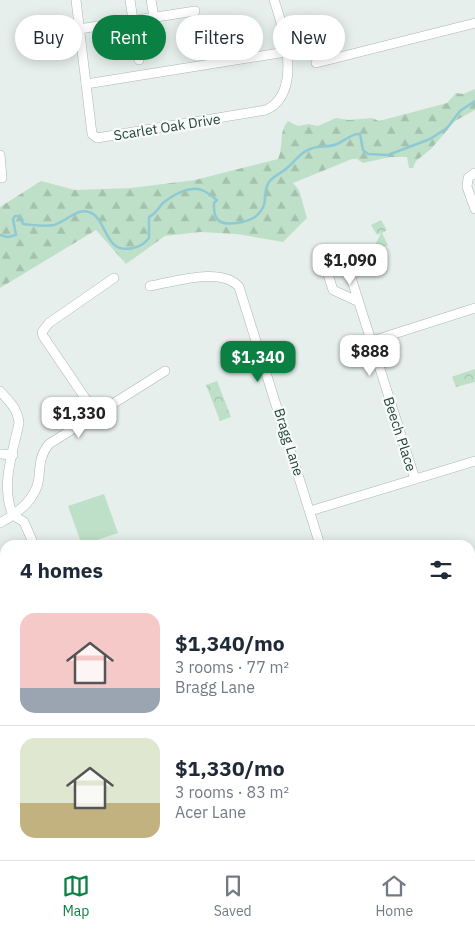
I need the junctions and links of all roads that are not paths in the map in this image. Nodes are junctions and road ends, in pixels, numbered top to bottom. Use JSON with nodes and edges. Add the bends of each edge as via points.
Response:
{"nodes":[{"id":1,"x":76,"y":0,"type":"edge"},
{"id":2,"x":130,"y":0,"type":"edge"},
{"id":3,"x":151,"y":0,"type":"edge"},
{"id":4,"x":274,"y":0,"type":"edge"},
{"id":5,"x":194,"y":11,"type":"dead end"},
{"id":6,"x":78,"y":15,"type":"edge"},
{"id":7,"x":132,"y":15,"type":"edge"},
{"id":8,"x":154,"y":15,"type":"edge"},
{"id":9,"x":166,"y":15,"type":"edge"},
{"id":10,"x":279,"y":15,"type":"edge"},
{"id":11,"x":475,"y":23,"type":"edge"},
{"id":12,"x":82,"y":53,"type":"edge"},
{"id":13,"x":273,"y":54,"type":"edge"},
{"id":14,"x":287,"y":60,"type":"edge"},
{"id":15,"x":316,"y":63,"type":"dead end"},
{"id":16,"x":86,"y":84,"type":"junction"},
{"id":17,"x":0,"y":155,"type":"edge"},
{"id":18,"x":475,"y":174,"type":"edge"},
{"id":19,"x":2,"y":178,"type":"dead end"},
{"id":20,"x":475,"y":210,"type":"edge"},
{"id":21,"x":114,"y":278,"type":"dead end"},
{"id":22,"x":150,"y":286,"type":"dead end"},
{"id":23,"x":359,"y":302,"type":"junction"},
{"id":24,"x":475,"y":308,"type":"edge"},
{"id":25,"x":372,"y":341,"type":"junction"},
{"id":26,"x":165,"y":371,"type":"dead end"},
{"id":27,"x":0,"y":391,"type":"edge"},
{"id":28,"x":96,"y":414,"type":"junction"},
{"id":29,"x":0,"y":454,"type":"edge"},
{"id":30,"x":12,"y":456,"type":"junction"},
{"id":31,"x":475,"y":460,"type":"edge"},
{"id":32,"x":415,"y":479,"type":"junction"},
{"id":33,"x":310,"y":511,"type":"junction"},
{"id":34,"x":13,"y":515,"type":"junction"},
{"id":35,"x":0,"y":523,"type":"edge"},
{"id":36,"x":32,"y":540,"type":"edge"},
{"id":37,"x":319,"y":540,"type":"edge"}],
"edges":[{"from":1,"to":6,"type":"street","name":"Scarlet Oak Drive"},
{"from":2,"to":7,"type":"street"},
{"from":3,"to":8,"type":"street"},
{"from":4,"to":10,"type":"street"},
{"from":5,"to":9,"type":"street"},
{"from":11,"to":15,"type":"street"},
{"from":12,"to":16,"type":"street","name":"Scarlet Oak Drive"},
{"from":13,"to":16,"type":"street"},
{"from":14,"to":16,"type":"street","name":"Scarlet Oak Drive","via":[[286,88],[276,103],[266,110],[97,138],[92,134]]},
{"from":17,"to":19,"type":"street"},
{"from":18,"to":20,"type":"street","via":[[468,178],[467,184]]},
{"from":21,"to":28,"type":"street","via":[[49,323],[42,332]]},
{"from":22,"to":33,"type":"street","name":"Bragg Lane","via":[[217,275],[229,278],[239,287]]},
{"from":23,"to":23,"type":"street","name":"Beech Place","via":[[333,290],[326,268],[330,260],[339,257],[346,262]]},
{"from":23,"to":25,"type":"street","name":"Beech Place"},
{"from":24,"to":25,"type":"street"},
{"from":25,"to":32,"type":"street","name":"Beech Place"},
{"from":26,"to":28,"type":"street"},
{"from":27,"to":30,"type":"street","via":[[18,416]]},
{"from":28,"to":34,"type":"street","via":[[45,449],[39,463],[35,492]]},
{"from":29,"to":30,"type":"street"},
{"from":30,"to":34,"type":"street","via":[[6,487]]},
{"from":31,"to":32,"type":"street"},
{"from":32,"to":33,"type":"street"},
{"from":33,"to":37,"type":"street","name":"Bragg Lane"},
{"from":34,"to":35,"type":"street"},
{"from":34,"to":36,"type":"street","via":[[24,522]]}]}
